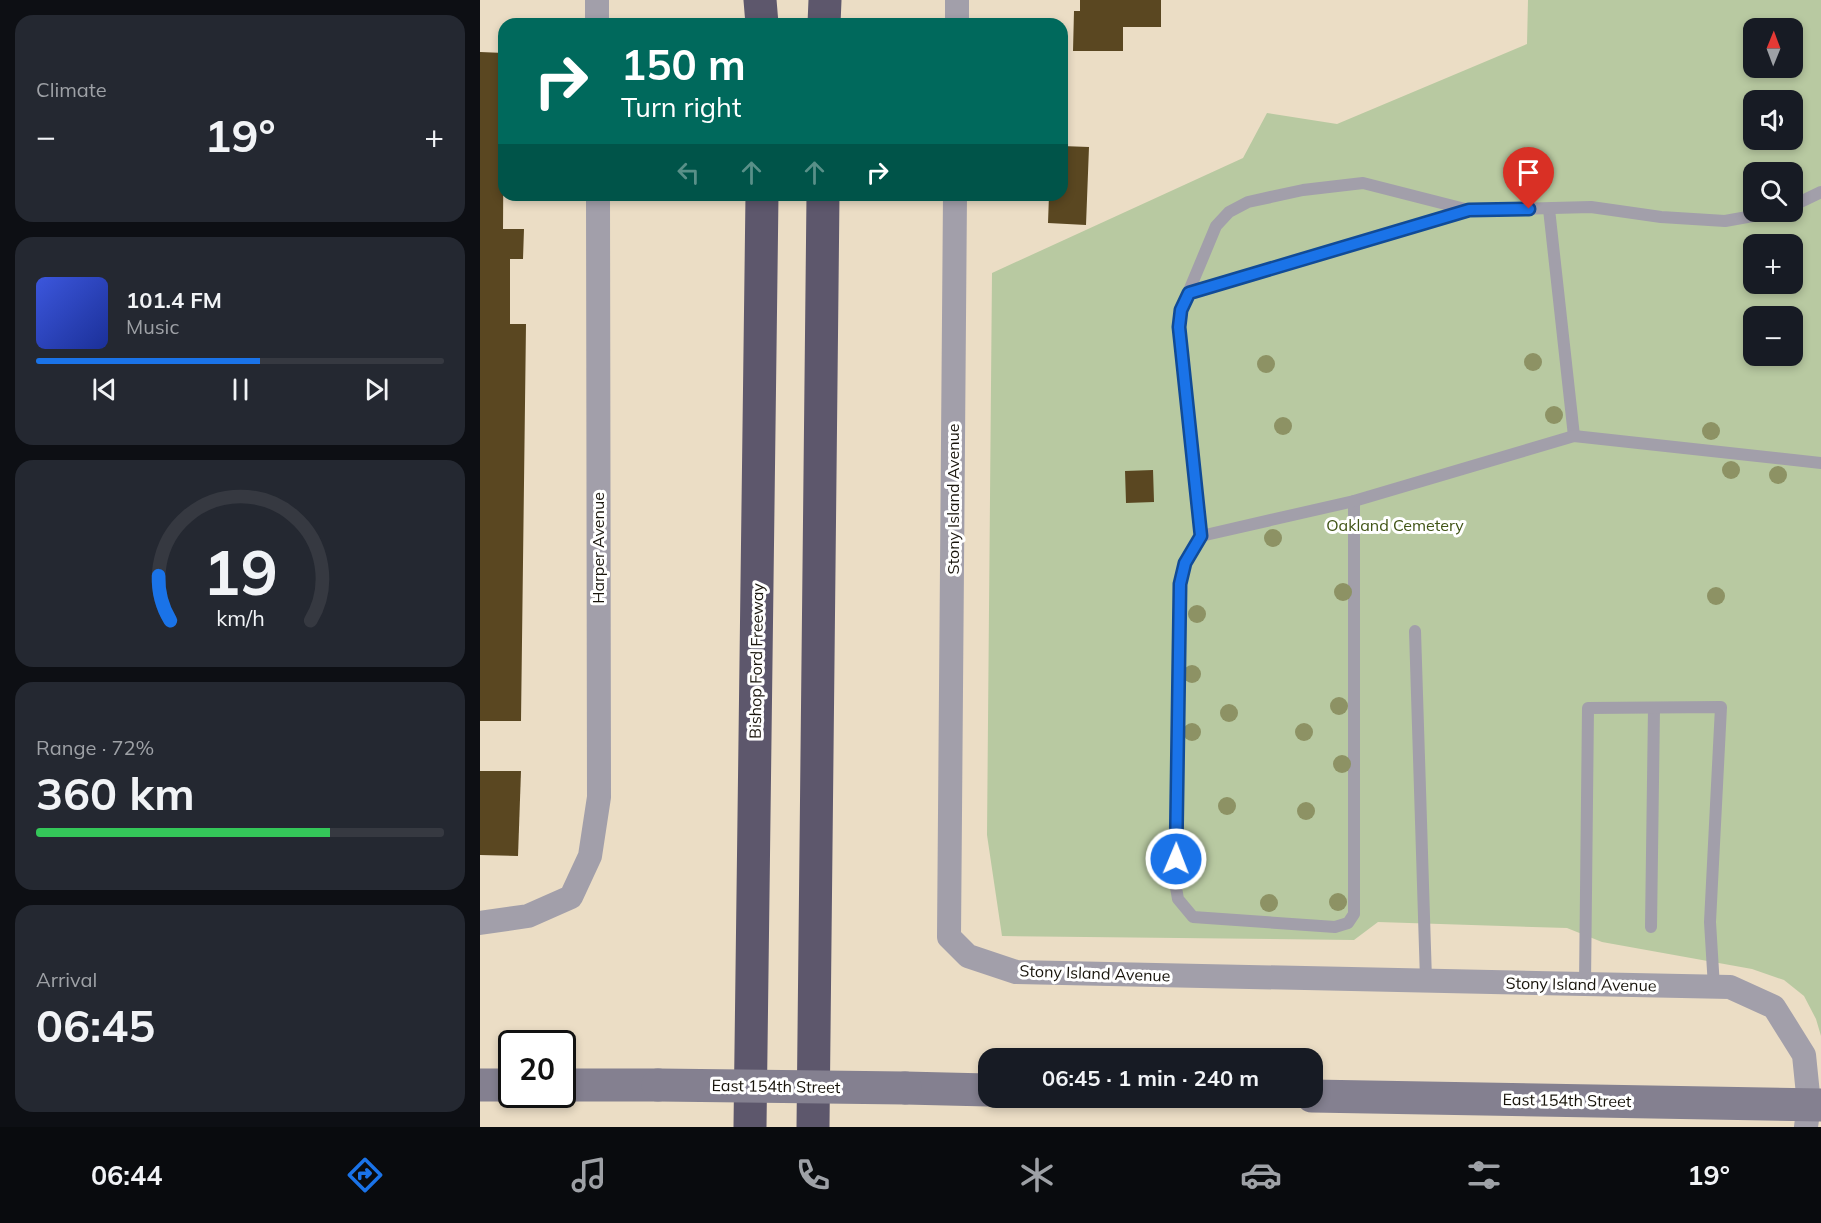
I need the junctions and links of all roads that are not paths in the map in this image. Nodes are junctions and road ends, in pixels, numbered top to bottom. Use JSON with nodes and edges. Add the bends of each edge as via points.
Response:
{"nodes":[{"id":1,"x":597,"y":0,"type":"edge"},
{"id":2,"x":762,"y":0,"type":"edge"},
{"id":3,"x":825,"y":0,"type":"edge"},
{"id":4,"x":957,"y":0,"type":"edge"},
{"id":5,"x":597,"y":18,"type":"edge"},
{"id":6,"x":763,"y":18,"type":"edge"},
{"id":7,"x":824,"y":18,"type":"edge"},
{"id":8,"x":957,"y":18,"type":"edge"},
{"id":9,"x":1821,"y":192,"type":"edge"},
{"id":10,"x":598,"y":201,"type":"edge"},
{"id":11,"x":762,"y":201,"type":"edge"},
{"id":12,"x":823,"y":201,"type":"edge"},
{"id":13,"x":955,"y":201,"type":"edge"},
{"id":14,"x":1803,"y":201,"type":"edge"},
{"id":15,"x":1549,"y":209,"type":"junction"},
{"id":16,"x":1469,"y":210,"type":"junction"},
{"id":17,"x":1743,"y":217,"type":"edge"},
{"id":18,"x":1189,"y":293,"type":"junction"},
{"id":19,"x":1574,"y":436,"type":"junction"},
{"id":20,"x":1821,"y":463,"type":"edge"},
{"id":21,"x":1354,"y":501,"type":"junction"},
{"id":22,"x":1201,"y":536,"type":"junction"},
{"id":23,"x":1415,"y":631,"type":"dead end"},
{"id":24,"x":1654,"y":708,"type":"junction"},
{"id":25,"x":480,"y":923,"type":"edge"},
{"id":26,"x":1651,"y":927,"type":"dead end"},
{"id":27,"x":1426,"y":980,"type":"junction"},
{"id":28,"x":1585,"y":984,"type":"junction"},
{"id":29,"x":1714,"y":987,"type":"junction"},
{"id":30,"x":480,"y":1085,"type":"edge"},
{"id":31,"x":498,"y":1085,"type":"edge"},
{"id":32,"x":576,"y":1085,"type":"edge"},
{"id":33,"x":978,"y":1090,"type":"edge"},
{"id":34,"x":1323,"y":1096,"type":"edge"},
{"id":35,"x":1812,"y":1112,"type":"edge"},
{"id":36,"x":750,"y":1127,"type":"edge"},
{"id":37,"x":813,"y":1127,"type":"edge"}],
"edges":[{"from":1,"to":5,"type":"street"},
{"from":2,"to":6,"type":"highway"},
{"from":3,"to":7,"type":"highway"},
{"from":4,"to":8,"type":"street"},
{"from":9,"to":14,"type":"lane"},
{"from":10,"to":25,"type":"street","name":"Harper Avenue","via":[[599,797],[590,856],[571,897],[528,916]]},
{"from":11,"to":36,"type":"highway","name":"Bishop Ford Freeway"},
{"from":12,"to":37,"type":"highway"},
{"from":13,"to":27,"type":"street","name":"Stony Island Avenue","via":[[950,936],[968,956],[1016,972]]},
{"from":15,"to":16,"type":"lane"},
{"from":15,"to":17,"type":"lane","via":[[1591,207],[1661,217]]},
{"from":15,"to":19,"type":"lane"},
{"from":16,"to":18,"type":"lane"},
{"from":16,"to":18,"type":"lane","via":[[1363,183],[1248,202],[1229,212],[1216,226]]},
{"from":18,"to":22,"type":"lane","via":[[1179,327]]},
{"from":19,"to":20,"type":"lane"},
{"from":19,"to":21,"type":"lane"},
{"from":21,"to":22,"type":"lane"},
{"from":21,"to":22,"type":"lane","via":[[1356,898],[1348,923],[1335,927],[1207,920],[1193,917],[1178,899],[1175,882],[1180,584],[1185,563]]},
{"from":23,"to":27,"type":"lane"},
{"from":24,"to":26,"type":"lane"},
{"from":24,"to":28,"type":"lane","via":[[1588,708]]},
{"from":24,"to":29,"type":"lane","via":[[1721,707],[1710,922]]},
{"from":27,"to":28,"type":"street","name":"Stony Island Avenue"},
{"from":28,"to":29,"type":"street","name":"Stony Island Avenue"},
{"from":29,"to":35,"type":"street","name":"Stony Island Avenue","via":[[1730,987],[1774,1007],[1804,1055]]},
{"from":30,"to":31,"type":"street"},
{"from":32,"to":33,"type":"street","name":"East 154th Street","bridge":true},
{"from":34,"to":35,"type":"street","name":"East 154th Street"}]}
